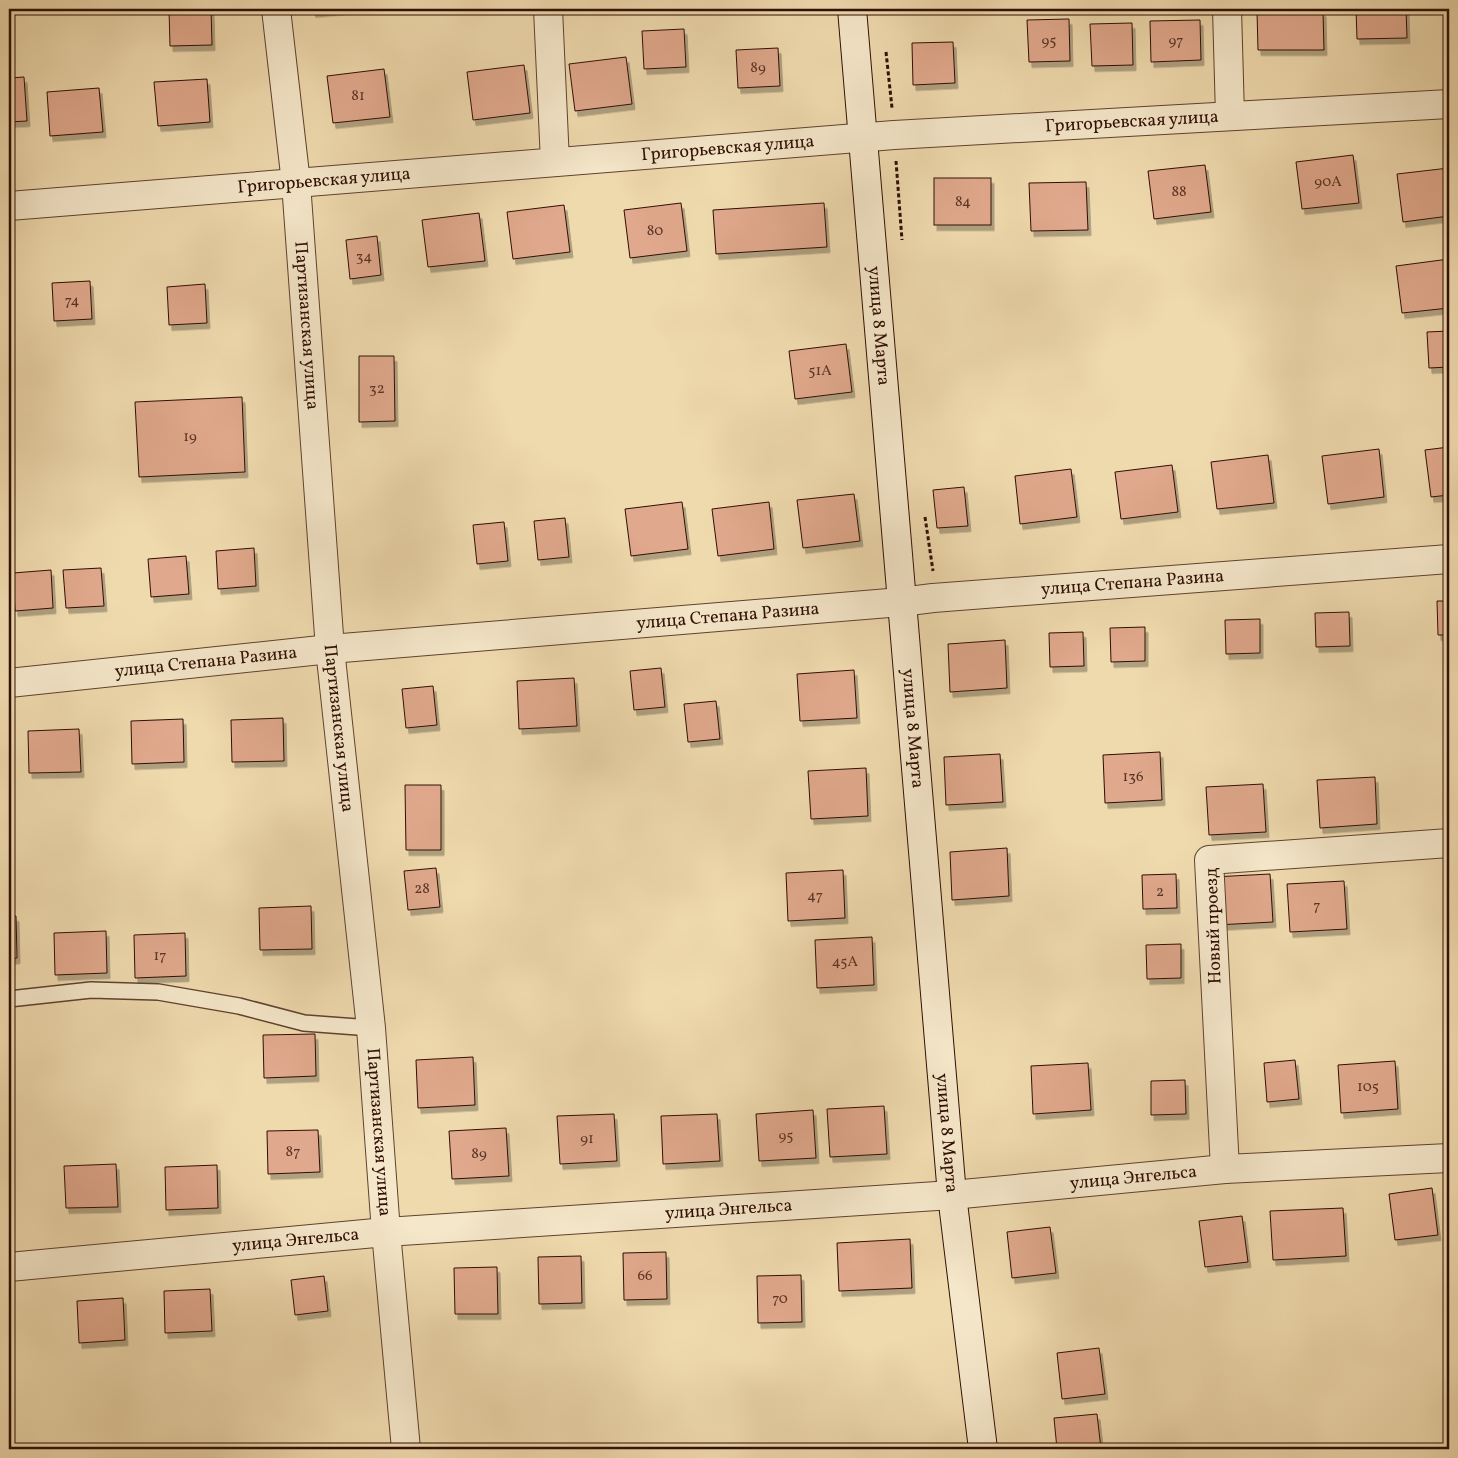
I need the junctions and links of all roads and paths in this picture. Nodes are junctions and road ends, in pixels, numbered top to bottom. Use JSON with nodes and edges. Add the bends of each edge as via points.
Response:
{"nodes":[{"id":1,"x":276,"y":9,"type":"edge"},
{"id":2,"x":548,"y":9,"type":"edge"},
{"id":3,"x":852,"y":9,"type":"edge"},
{"id":4,"x":1228,"y":9,"type":"edge"},
{"id":5,"x":1449,"y":104,"type":"edge"},
{"id":6,"x":1230,"y":116,"type":"junction"},
{"id":7,"x":863,"y":138,"type":"junction"},
{"id":8,"x":555,"y":162,"type":"junction"},
{"id":9,"x":296,"y":183,"type":"junction"},
{"id":10,"x":9,"y":206,"type":"edge"},
{"id":11,"x":1449,"y":560,"type":"edge"},
{"id":12,"x":901,"y":602,"type":"junction"},
{"id":13,"x":330,"y":649,"type":"junction"},
{"id":14,"x":9,"y":683,"type":"edge"},
{"id":15,"x":1449,"y":843,"type":"edge"},
{"id":16,"x":9,"y":999,"type":"edge"},
{"id":17,"x":371,"y":1028,"type":"junction"},
{"id":18,"x":1449,"y":1158,"type":"edge"},
{"id":19,"x":1225,"y":1169,"type":"junction"},
{"id":20,"x":952,"y":1195,"type":"junction"},
{"id":21,"x":386,"y":1232,"type":"junction"},
{"id":22,"x":9,"y":1268,"type":"edge"},
{"id":23,"x":406,"y":1449,"type":"edge"},
{"id":24,"x":983,"y":1449,"type":"edge"}],
"edges":[{"from":1,"to":9,"type":"street","name":"Партизанская улица"},
{"from":2,"to":8,"type":"street"},
{"from":3,"to":7,"type":"street","name":"улица 8 Марта"},
{"from":4,"to":6,"type":"street"},
{"from":5,"to":6,"type":"street","name":"Григорьевская улица"},
{"from":6,"to":7,"type":"street","name":"Григорьевская улица"},
{"from":7,"to":8,"type":"street","name":"Григорьевская улица"},
{"from":7,"to":12,"type":"street","name":"улица 8 Марта"},
{"from":8,"to":9,"type":"street","name":"Григорьевская улица"},
{"from":9,"to":10,"type":"street","name":"Григорьевская улица"},
{"from":9,"to":13,"type":"street","name":"Партизанская улица"},
{"from":11,"to":12,"type":"street","name":"улица Степана Разина"},
{"from":12,"to":13,"type":"street","name":"улица Степана Разина"},
{"from":12,"to":20,"type":"street","name":"улица 8 Марта"},
{"from":13,"to":14,"type":"street","name":"улица Степана Разина"},
{"from":13,"to":17,"type":"street","name":"Партизанская улица"},
{"from":15,"to":19,"type":"street","name":"Новый проезд","via":[[1209,860]]},
{"from":16,"to":17,"type":"lane","via":[[91,990],[158,992],[238,1006],[304,1023]]},
{"from":17,"to":21,"type":"street","name":"Партизанская улица"},
{"from":18,"to":19,"type":"street","name":"улица Энгельса"},
{"from":19,"to":20,"type":"street","name":"улица Энгельса"},
{"from":20,"to":21,"type":"street","name":"улица Энгельса"},
{"from":20,"to":24,"type":"street","name":"улица 8 Марта"},
{"from":21,"to":22,"type":"street","name":"улица Энгельса"},
{"from":21,"to":23,"type":"street","name":"Партизанская улица"}]}
